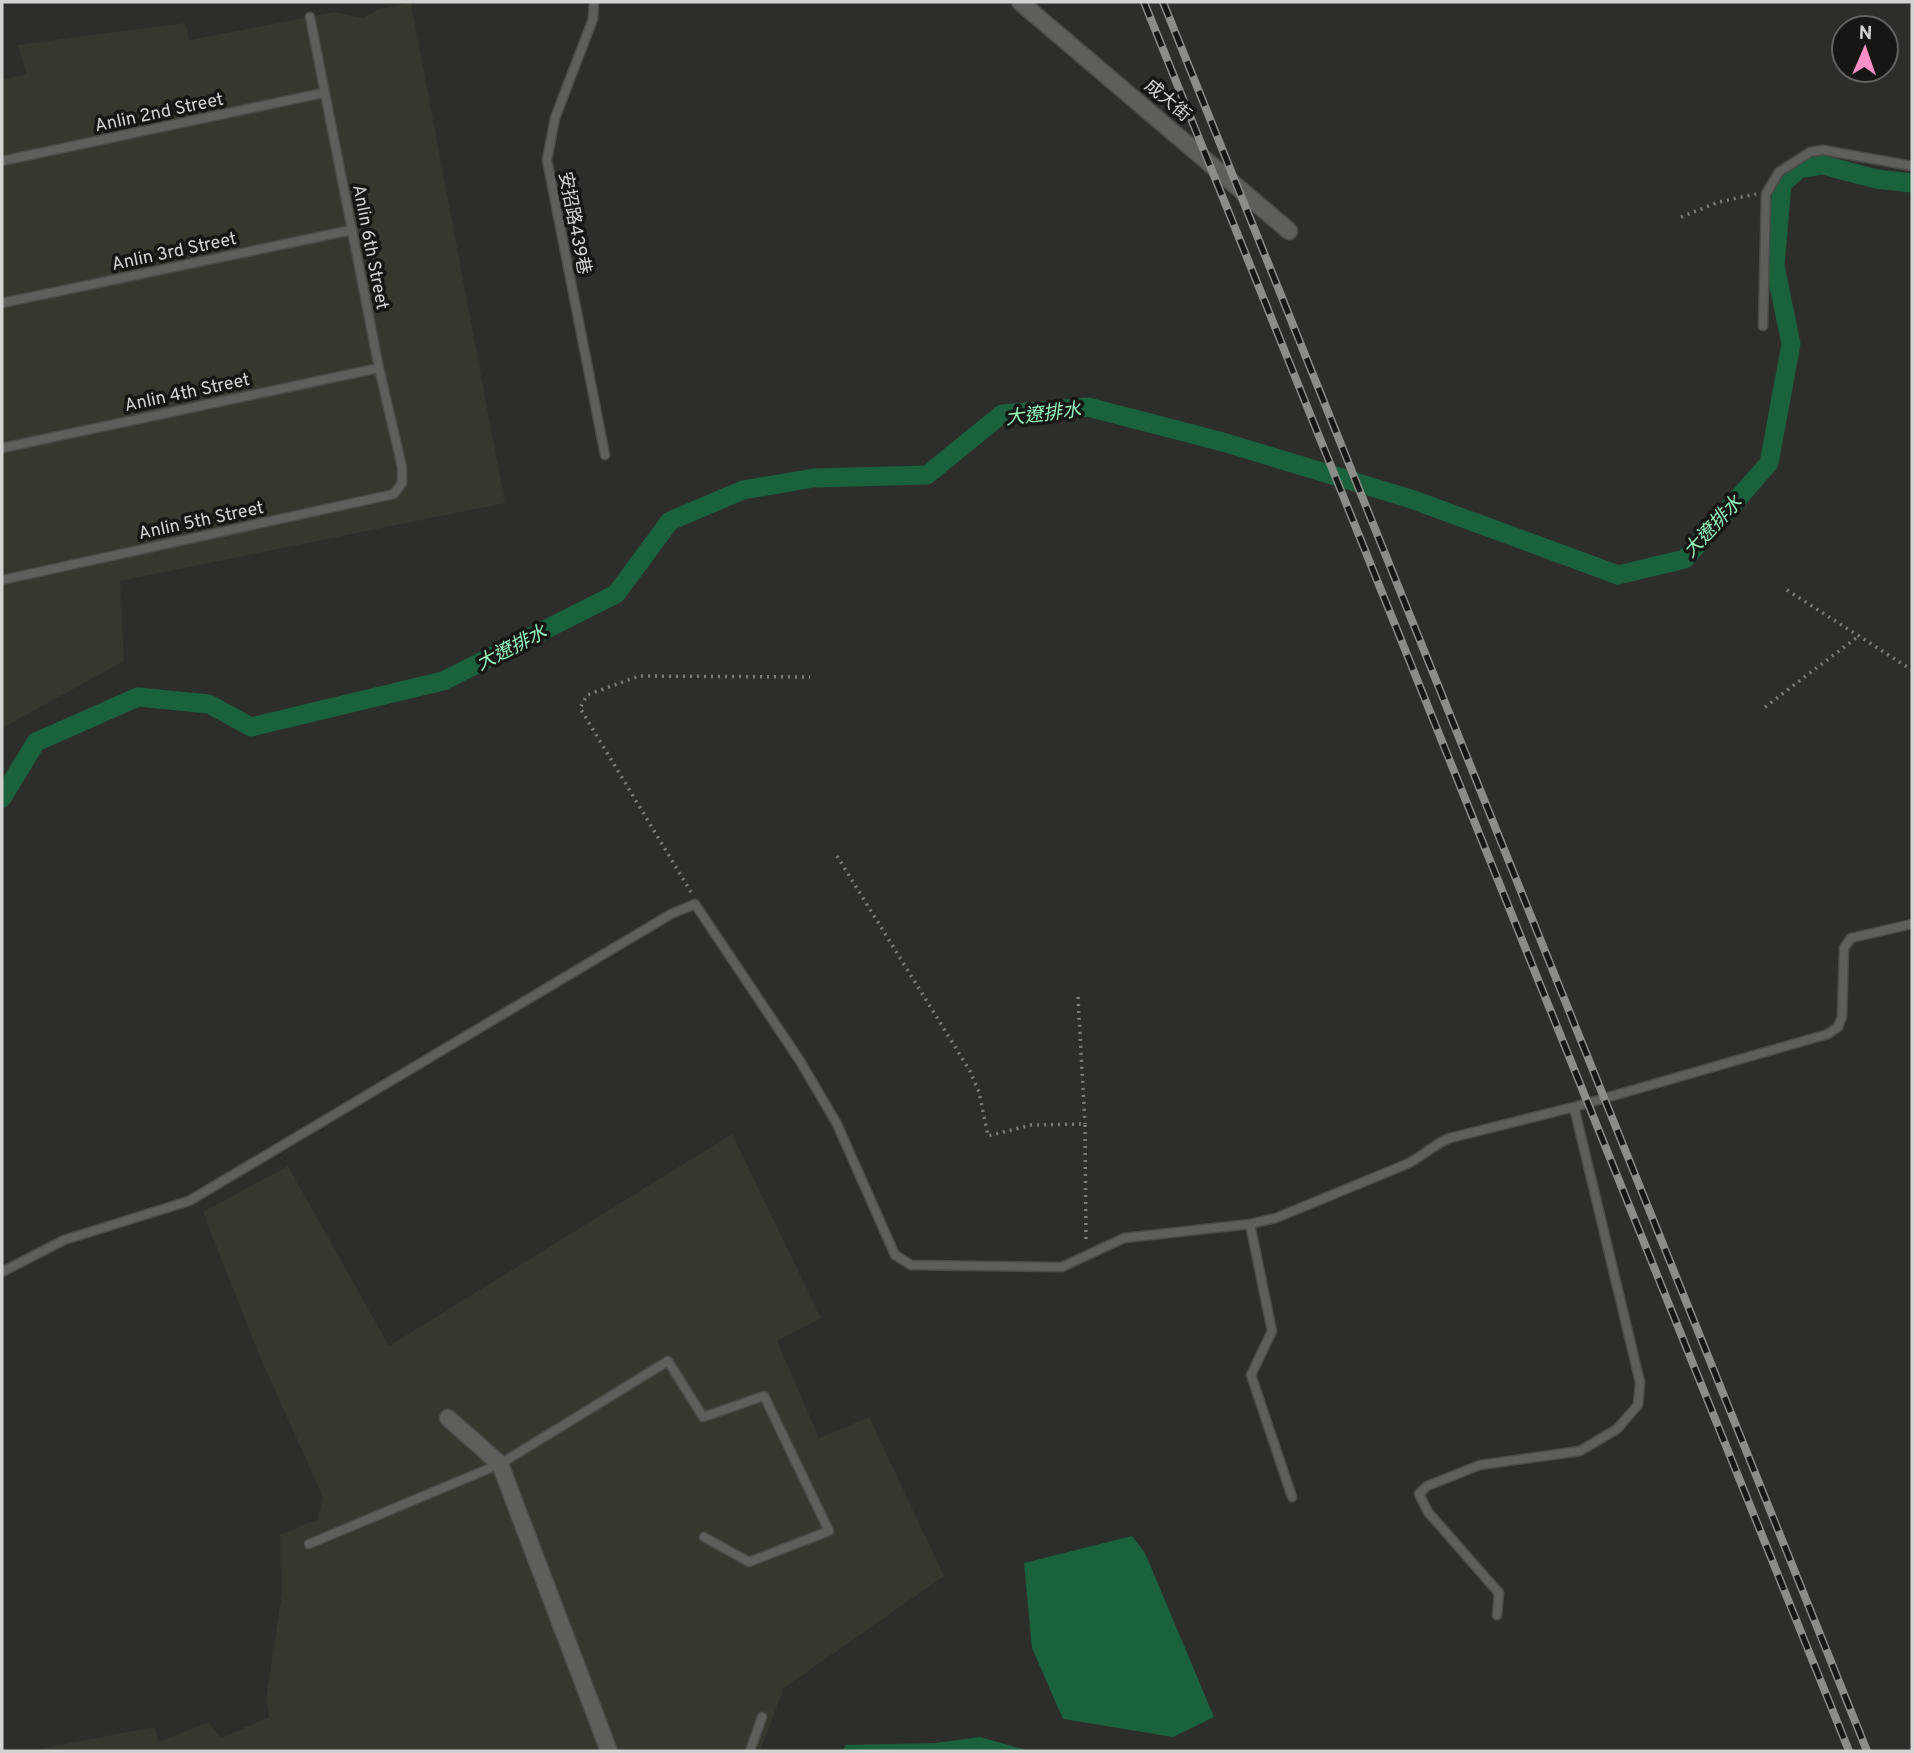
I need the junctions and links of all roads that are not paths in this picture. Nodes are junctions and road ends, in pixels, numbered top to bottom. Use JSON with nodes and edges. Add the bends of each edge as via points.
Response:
{"nodes":[{"id":1,"x":594,"y":2,"type":"edge"},
{"id":2,"x":1020,"y":2,"type":"edge"},
{"id":3,"x":310,"y":17,"type":"dead end"},
{"id":4,"x":323,"y":93,"type":"junction"},
{"id":5,"x":2,"y":161,"type":"edge"},
{"id":6,"x":1912,"y":166,"type":"edge"},
{"id":7,"x":352,"y":230,"type":"junction"},
{"id":8,"x":1289,"y":231,"type":"dead end"},
{"id":9,"x":2,"y":303,"type":"edge"},
{"id":10,"x":1763,"y":326,"type":"dead end"},
{"id":11,"x":379,"y":368,"type":"junction"},
{"id":12,"x":2,"y":447,"type":"edge"},
{"id":13,"x":605,"y":454,"type":"dead end"},
{"id":14,"x":402,"y":483,"type":"joint"},
{"id":15,"x":2,"y":580,"type":"edge"},
{"id":16,"x":1912,"y":924,"type":"edge"},
{"id":17,"x":1574,"y":1107,"type":"junction"},
{"id":18,"x":1250,"y":1224,"type":"junction"},
{"id":19,"x":2,"y":1272,"type":"edge"},
{"id":20,"x":448,"y":1418,"type":"dead end"},
{"id":21,"x":500,"y":1464,"type":"junction"},
{"id":22,"x":1292,"y":1497,"type":"dead end"},
{"id":23,"x":704,"y":1537,"type":"dead end"},
{"id":24,"x":309,"y":1544,"type":"dead end"},
{"id":25,"x":1497,"y":1615,"type":"dead end"},
{"id":26,"x":762,"y":1717,"type":"dead end"},
{"id":27,"x":609,"y":1751,"type":"edge"},
{"id":28,"x":750,"y":1751,"type":"edge"}],
"edges":[{"from":1,"to":13,"type":"lane","name":"安招路439巷","via":[[593,19],[555,118],[547,160]]},
{"from":2,"to":8,"type":"street","name":"成大街"},
{"from":3,"to":4,"type":"lane","name":"Anlin 6th Street"},
{"from":4,"to":5,"type":"lane","name":"Anlin 2nd Street"},
{"from":4,"to":7,"type":"lane","name":"Anlin 6th Street"},
{"from":6,"to":10,"type":"lane","via":[[1823,150],[1810,152],[1779,172],[1766,194]]},
{"from":7,"to":9,"type":"lane","name":"Anlin 3rd Street"},
{"from":7,"to":11,"type":"lane","name":"Anlin 6th Street"},
{"from":11,"to":12,"type":"lane","name":"Anlin 4th Street"},
{"from":11,"to":14,"type":"lane","name":"Anlin 6th Street"},
{"from":14,"to":15,"type":"lane","name":"Anlin 5th Street","via":[[394,494]]},
{"from":16,"to":17,"type":"lane","via":[[1851,938],[1844,948],[1842,1017],[1839,1027],[1828,1034]]},
{"from":17,"to":18,"type":"lane","via":[[1450,1138],[1407,1164],[1276,1218]]},
{"from":17,"to":25,"type":"lane","via":[[1640,1382],[1638,1405],[1617,1429],[1580,1451],[1480,1465],[1427,1486],[1419,1494],[1428,1513],[1499,1593]]},
{"from":18,"to":19,"type":"lane","via":[[1124,1238],[1062,1267],[903,1263],[895,1255],[837,1124],[695,904],[671,914],[189,1201],[64,1240]]},
{"from":18,"to":22,"type":"lane","via":[[1272,1331],[1251,1375]]},
{"from":20,"to":21,"type":"street"},
{"from":21,"to":23,"type":"lane","via":[[668,1361],[703,1417],[764,1396],[829,1531],[749,1562]]},
{"from":21,"to":24,"type":"lane"},
{"from":21,"to":27,"type":"street"},
{"from":26,"to":28,"type":"lane"}]}
